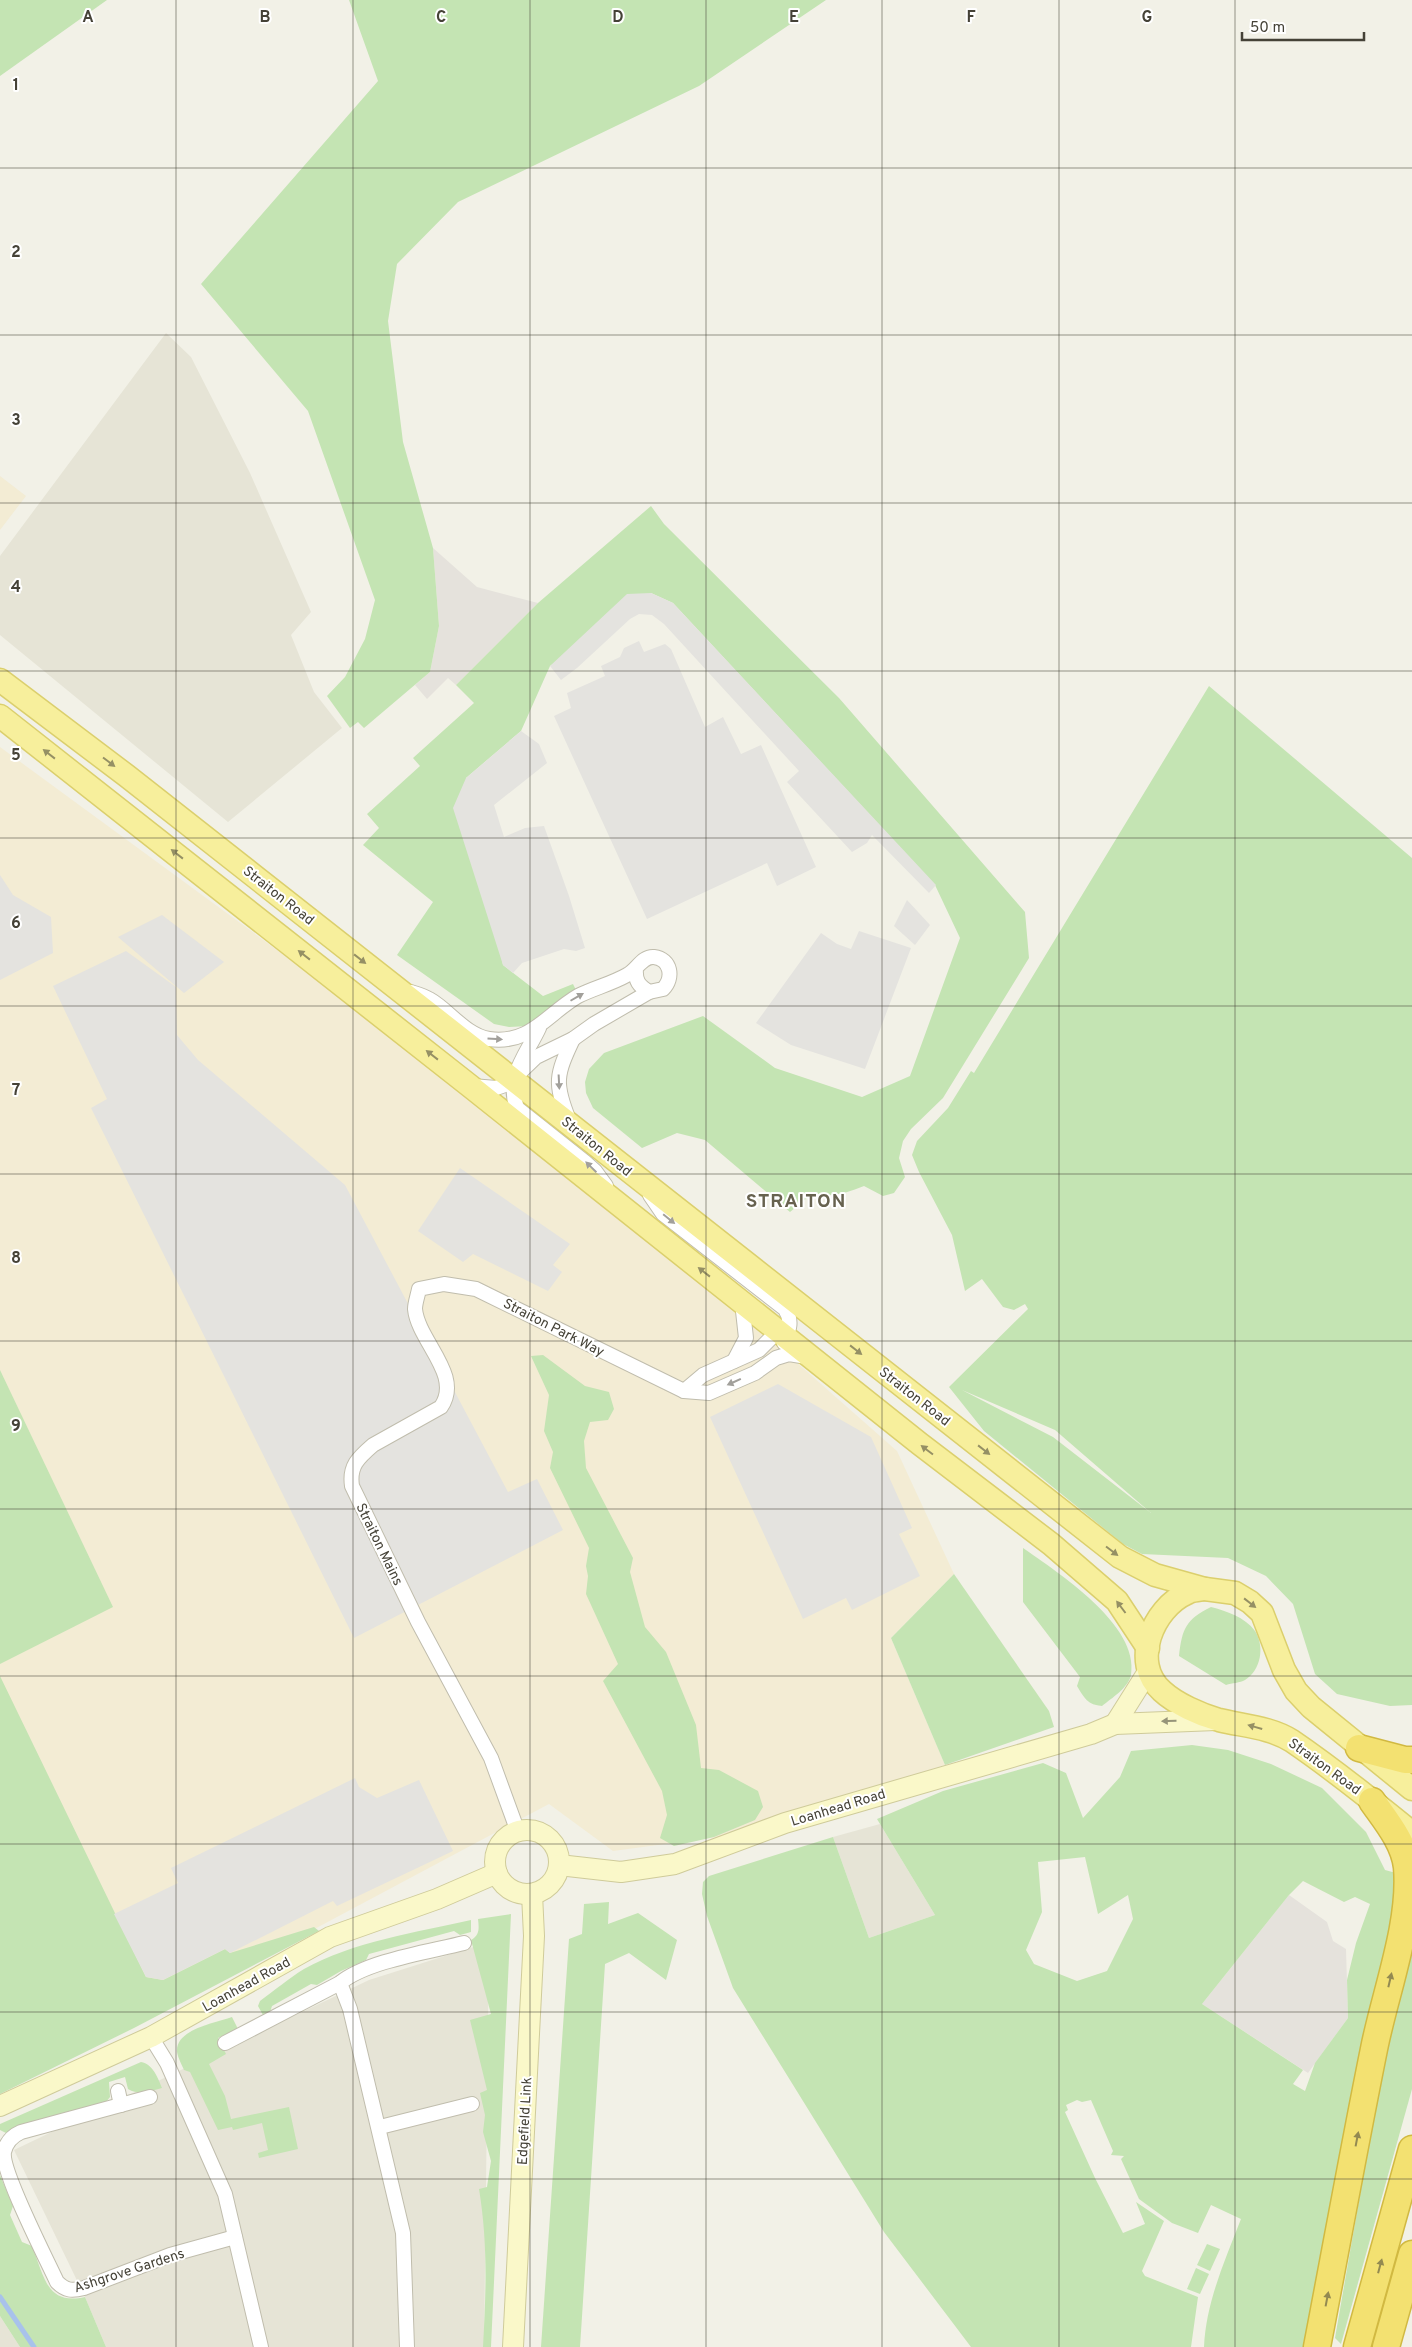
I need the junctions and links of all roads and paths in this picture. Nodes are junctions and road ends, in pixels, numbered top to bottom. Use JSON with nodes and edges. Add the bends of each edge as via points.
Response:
{"nodes":[{"id":1,"x":0,"y":680,"type":"edge"},
{"id":2,"x":0,"y":716,"type":"edge"},
{"id":3,"x":636,"y":969,"type":"junction"},
{"id":4,"x":392,"y":984,"type":"junction"},
{"id":5,"x":649,"y":992,"type":"junction"},
{"id":6,"x":539,"y":1028,"type":"junction"},
{"id":7,"x":574,"y":1039,"type":"junction"},
{"id":8,"x":515,"y":1080,"type":"junction"},
{"id":9,"x":470,"y":1086,"type":"junction"},
{"id":10,"x":572,"y":1126,"type":"junction"},
{"id":11,"x":640,"y":1180,"type":"junction"},
{"id":12,"x":620,"y":1206,"type":"junction"},
{"id":13,"x":419,"y":1289,"type":"joint"},
{"id":14,"x":742,"y":1302,"type":"junction"},
{"id":15,"x":818,"y":1320,"type":"junction"},
{"id":16,"x":785,"y":1330,"type":"junction"},
{"id":17,"x":776,"y":1358,"type":"junction"},
{"id":18,"x":734,"y":1361,"type":"junction"},
{"id":19,"x":816,"y":1361,"type":"junction"},
{"id":20,"x":684,"y":1391,"type":"junction"},
{"id":21,"x":1205,"y":1589,"type":"junction"},
{"id":22,"x":1148,"y":1659,"type":"junction"},
{"id":23,"x":1218,"y":1719,"type":"junction"},
{"id":24,"x":1115,"y":1724,"type":"junction"},
{"id":25,"x":1360,"y":1748,"type":"junction"},
{"id":26,"x":1412,"y":1760,"type":"edge"},
{"id":27,"x":1412,"y":1789,"type":"edge"},
{"id":28,"x":1372,"y":1801,"type":"junction"},
{"id":29,"x":518,"y":1832,"type":"junction"},
{"id":30,"x":1412,"y":1833,"type":"edge"},
{"id":31,"x":559,"y":1865,"type":"junction"},
{"id":32,"x":497,"y":1873,"type":"junction"},
{"id":33,"x":532,"y":1894,"type":"junction"},
{"id":34,"x":464,"y":1943,"type":"dead end"},
{"id":35,"x":340,"y":1983,"type":"junction"},
{"id":36,"x":151,"y":2037,"type":"junction"},
{"id":37,"x":225,"y":2043,"type":"dead end"},
{"id":38,"x":118,"y":2090,"type":"dead end"},
{"id":39,"x":150,"y":2097,"type":"dead end"},
{"id":40,"x":121,"y":2104,"type":"junction"},
{"id":41,"x":472,"y":2104,"type":"dead end"},
{"id":42,"x":0,"y":2106,"type":"edge"},
{"id":43,"x":380,"y":2127,"type":"junction"},
{"id":44,"x":1412,"y":2149,"type":"edge"},
{"id":45,"x":235,"y":2237,"type":"junction"},
{"id":46,"x":1412,"y":2254,"type":"edge"},
{"id":47,"x":261,"y":2347,"type":"edge"},
{"id":48,"x":407,"y":2347,"type":"edge"},
{"id":49,"x":513,"y":2347,"type":"edge"},
{"id":50,"x":1318,"y":2347,"type":"edge"},
{"id":51,"x":1358,"y":2347,"type":"edge"},
{"id":52,"x":1386,"y":2347,"type":"edge"}],
"edges":[{"from":1,"to":4,"type":"main road","name":"Straiton Road","one_way":true,"via":[[135,781]]},
{"from":9,"to":2,"type":"main road","name":"Straiton Road","one_way":true},
{"from":3,"to":5,"type":"street","via":[[638,984]]},
{"from":3,"to":5,"type":"street","via":[[640,962],[651,957],[666,964],[670,974],[667,985],[659,991]]},
{"from":6,"to":3,"type":"street","one_way":true,"via":[[571,1000]]},
{"from":4,"to":6,"type":"street","one_way":true,"via":[[429,999],[472,1033],[487,1039],[512,1039]]},
{"from":4,"to":8,"type":"main road","name":"Straiton Road"},
{"from":5,"to":7,"type":"street"},
{"from":6,"to":8,"type":"street","via":[[521,1058]]},
{"from":7,"to":8,"type":"street","via":[[536,1057]]},
{"from":7,"to":10,"type":"street","one_way":true,"via":[[558,1078],[561,1100]]},
{"from":8,"to":9,"type":"street","via":[[496,1088]]},
{"from":8,"to":10,"type":"main road","name":"Straiton Road"},
{"from":12,"to":8,"type":"street","one_way":true,"via":[[595,1171],[516,1108]]},
{"from":9,"to":12,"type":"main road","name":"Straiton Road"},
{"from":10,"to":11,"type":"main road","name":"Straiton Road"},
{"from":11,"to":15,"type":"main road","name":"Straiton Road"},
{"from":11,"to":16,"type":"street","one_way":true,"via":[[663,1214],[785,1309]]},
{"from":14,"to":12,"type":"main road","name":"Straiton Road","one_way":true},
{"from":13,"to":20,"type":"street","name":"Straiton Park Way","via":[[444,1284],[476,1289]]},
{"from":13,"to":29,"type":"street","name":"Straiton Mains","via":[[416,1309],[447,1380],[447,1398],[441,1407],[373,1445],[353,1463],[352,1486],[418,1622],[491,1758]]},
{"from":14,"to":16,"type":"main road","name":"Straiton Road"},
{"from":14,"to":18,"type":"street","via":[[746,1338]]},
{"from":15,"to":16,"type":"street","via":[[796,1317]]},
{"from":15,"to":21,"type":"main road","name":"Straiton Road","one_way":true,"via":[[1120,1557],[1155,1575]]},
{"from":16,"to":17,"type":"street","name":"Straiton Park Way"},
{"from":16,"to":18,"type":"street","via":[[759,1350]]},
{"from":16,"to":19,"type":"main road","name":"Straiton Road"},
{"from":17,"to":19,"type":"street","via":[[789,1354]]},
{"from":17,"to":20,"type":"street","name":"Straiton Park Way","one_way":true,"via":[[755,1373],[709,1393]]},
{"from":18,"to":20,"type":"street","via":[[704,1374]]},
{"from":22,"to":19,"type":"main road","name":"Straiton Road","one_way":true,"via":[[1117,1601],[1051,1544]]},
{"from":21,"to":22,"type":"main road","name":"Straiton Road","via":[[1188,1592],[1166,1608],[1152,1627]]},
{"from":21,"to":25,"type":"main road","name":"Straiton Road","one_way":true,"via":[[1236,1593],[1262,1613],[1284,1670],[1296,1690],[1311,1707]]},
{"from":22,"to":23,"type":"main road","name":"Straiton Road","via":[[1161,1691],[1187,1707]]},
{"from":22,"to":24,"type":"main road"},
{"from":23,"to":24,"type":"main road","name":"Loanhead Road","one_way":true},
{"from":28,"to":23,"type":"main road","name":"Straiton Road","one_way":true,"via":[[1290,1739]]},
{"from":24,"to":31,"type":"main road","name":"Loanhead Road","via":[[1091,1734],[785,1823],[675,1864],[621,1872]]},
{"from":25,"to":26,"type":"highway"},
{"from":25,"to":27,"type":"main road","name":"Straiton Road"},
{"from":28,"to":30,"type":"main road","name":"Straiton Road"},
{"from":50,"to":28,"type":"highway","one_way":true,"via":[[1374,2047],[1404,1922],[1407,1894],[1407,1866],[1401,1844]]},
{"from":29,"to":31,"type":"main road","via":[[538,1832],[547,1838],[556,1850]]},
{"from":29,"to":32,"type":"main road","via":[[503,1840],[498,1848]]},
{"from":31,"to":33,"type":"main road","via":[[550,1884]]},
{"from":32,"to":33,"type":"main road","via":[[510,1890]]},
{"from":32,"to":36,"type":"main road","name":"Loanhead Road","via":[[437,1899],[330,1937]]},
{"from":33,"to":49,"type":"main road","name":"Edgefield Link","via":[[534,1936]]},
{"from":34,"to":35,"type":"street","via":[[368,1968]]},
{"from":35,"to":37,"type":"street"},
{"from":35,"to":43,"type":"street","via":[[350,2009]]},
{"from":36,"to":42,"type":"main road","name":"Loanhead Road"},
{"from":36,"to":45,"type":"street","via":[[167,2063],[218,2176]]},
{"from":38,"to":40,"type":"street"},
{"from":39,"to":40,"type":"street","name":"Ashgrove Gardens"},
{"from":40,"to":45,"type":"street","name":"Ashgrove Gardens","via":[[21,2132],[13,2136],[4,2151],[14,2189],[57,2282],[64,2289],[78,2289],[170,2255]]},
{"from":41,"to":43,"type":"street"},
{"from":43,"to":48,"type":"street","via":[[403,2233]]},
{"from":51,"to":44,"type":"highway","one_way":true},
{"from":45,"to":47,"type":"street"},
{"from":46,"to":52,"type":"highway"}]}
